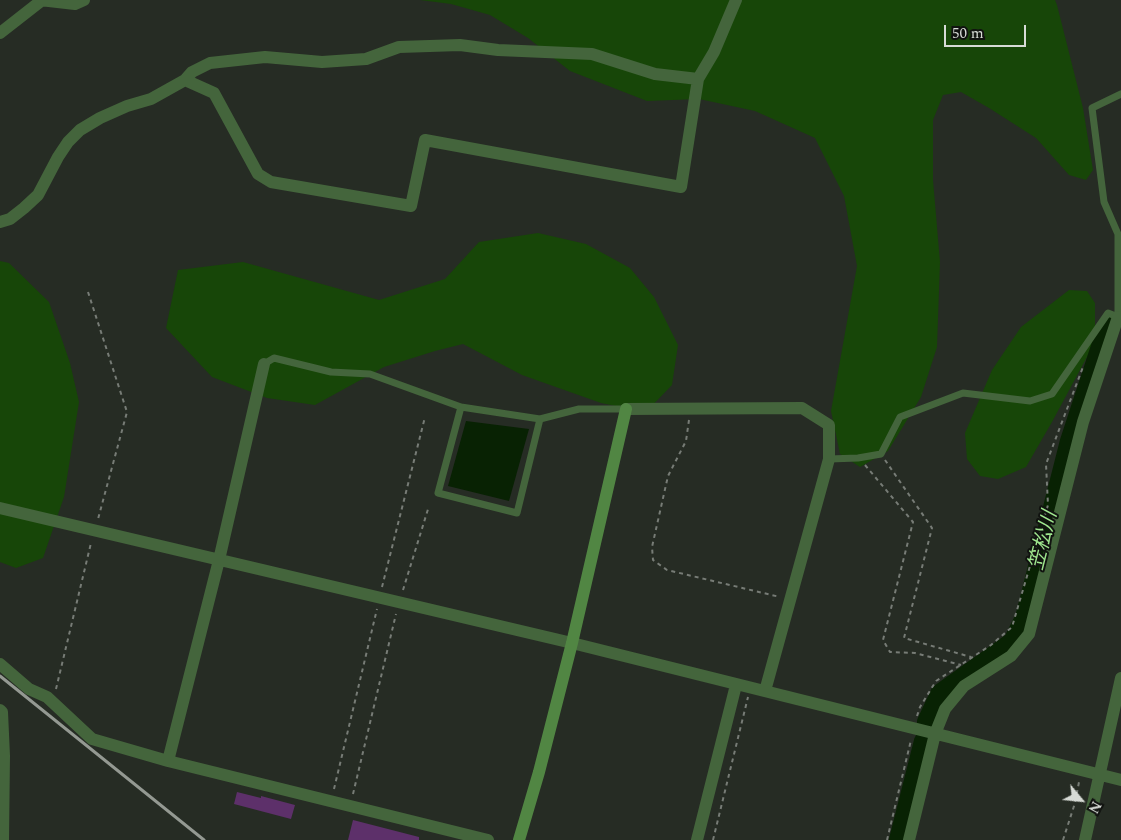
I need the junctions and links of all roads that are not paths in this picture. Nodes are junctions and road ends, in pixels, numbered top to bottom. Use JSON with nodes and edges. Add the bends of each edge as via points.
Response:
{"nodes":[{"id":1,"x":40,"y":0,"type":"edge"},
{"id":2,"x":84,"y":0,"type":"edge"},
{"id":3,"x":736,"y":0,"type":"edge"},
{"id":4,"x":0,"y":33,"type":"edge"},
{"id":5,"x":698,"y":79,"type":"junction"},
{"id":6,"x":185,"y":80,"type":"junction"},
{"id":7,"x":1121,"y":94,"type":"edge"},
{"id":8,"x":0,"y":222,"type":"edge"},
{"id":9,"x":1120,"y":318,"type":"edge"},
{"id":10,"x":264,"y":364,"type":"joint"},
{"id":11,"x":461,"y":407,"type":"junction"},
{"id":12,"x":626,"y":409,"type":"junction"},
{"id":13,"x":540,"y":419,"type":"junction"},
{"id":14,"x":829,"y":459,"type":"junction"},
{"id":15,"x":0,"y":508,"type":"edge"},
{"id":16,"x":219,"y":560,"type":"junction"},
{"id":17,"x":572,"y":643,"type":"junction"},
{"id":18,"x":0,"y":664,"type":"edge"},
{"id":19,"x":1121,"y":678,"type":"edge"},
{"id":20,"x":736,"y":685,"type":"junction"},
{"id":21,"x":765,"y":691,"type":"junction"},
{"id":22,"x":0,"y":710,"type":"edge"},
{"id":23,"x":935,"y":734,"type":"junction"},
{"id":24,"x":168,"y":760,"type":"junction"},
{"id":25,"x":1099,"y":775,"type":"junction"},
{"id":26,"x":1121,"y":780,"type":"edge"},
{"id":27,"x":2,"y":840,"type":"edge"},
{"id":28,"x":488,"y":840,"type":"edge"},
{"id":29,"x":519,"y":840,"type":"edge"},
{"id":30,"x":697,"y":840,"type":"edge"},
{"id":31,"x":909,"y":840,"type":"edge"},
{"id":32,"x":1085,"y":840,"type":"edge"}],
"edges":[{"from":1,"to":2,"type":"street","via":[[75,4]]},
{"from":1,"to":4,"type":"street"},
{"from":3,"to":5,"type":"street","via":[[714,52]]},
{"from":5,"to":6,"type":"street","via":[[655,74],[592,54],[460,45],[399,47],[366,59],[322,62],[265,58],[210,63],[192,72]]},
{"from":5,"to":6,"type":"street","via":[[681,187],[425,140],[411,206],[271,182],[258,174],[214,93]]},
{"from":6,"to":8,"type":"street","via":[[151,99],[127,106],[80,130],[58,157],[38,195],[10,218]]},
{"from":7,"to":9,"type":"lane","via":[[1092,108],[1104,202],[1118,234]]},
{"from":9,"to":14,"type":"lane","via":[[1108,313],[1052,394],[1030,401],[963,393],[900,417],[881,454]]},
{"from":9,"to":23,"type":"street","via":[[1082,422],[1029,634],[1011,656],[964,686],[945,709]]},
{"from":10,"to":11,"type":"lane","via":[[274,358],[331,372],[370,374]]},
{"from":10,"to":16,"type":"street"},
{"from":11,"to":13,"type":"lane"},
{"from":11,"to":13,"type":"lane","via":[[438,492],[517,513]]},
{"from":12,"to":13,"type":"lane","via":[[579,409]]},
{"from":12,"to":14,"type":"street","via":[[802,408],[829,425]]},
{"from":12,"to":17,"type":"street"},
{"from":14,"to":21,"type":"street"},
{"from":15,"to":16,"type":"street"},
{"from":16,"to":17,"type":"street"},
{"from":16,"to":24,"type":"street"},
{"from":17,"to":20,"type":"street"},
{"from":17,"to":29,"type":"street"},
{"from":18,"to":24,"type":"street","via":[[29,689],[47,697],[92,739]]},
{"from":19,"to":25,"type":"street"},
{"from":20,"to":21,"type":"street"},
{"from":20,"to":30,"type":"street"},
{"from":21,"to":23,"type":"street"},
{"from":22,"to":27,"type":"street","via":[[4,756]]},
{"from":23,"to":25,"type":"street"},
{"from":23,"to":31,"type":"street"},
{"from":24,"to":28,"type":"street"},
{"from":25,"to":26,"type":"street"},
{"from":25,"to":32,"type":"street"}]}
